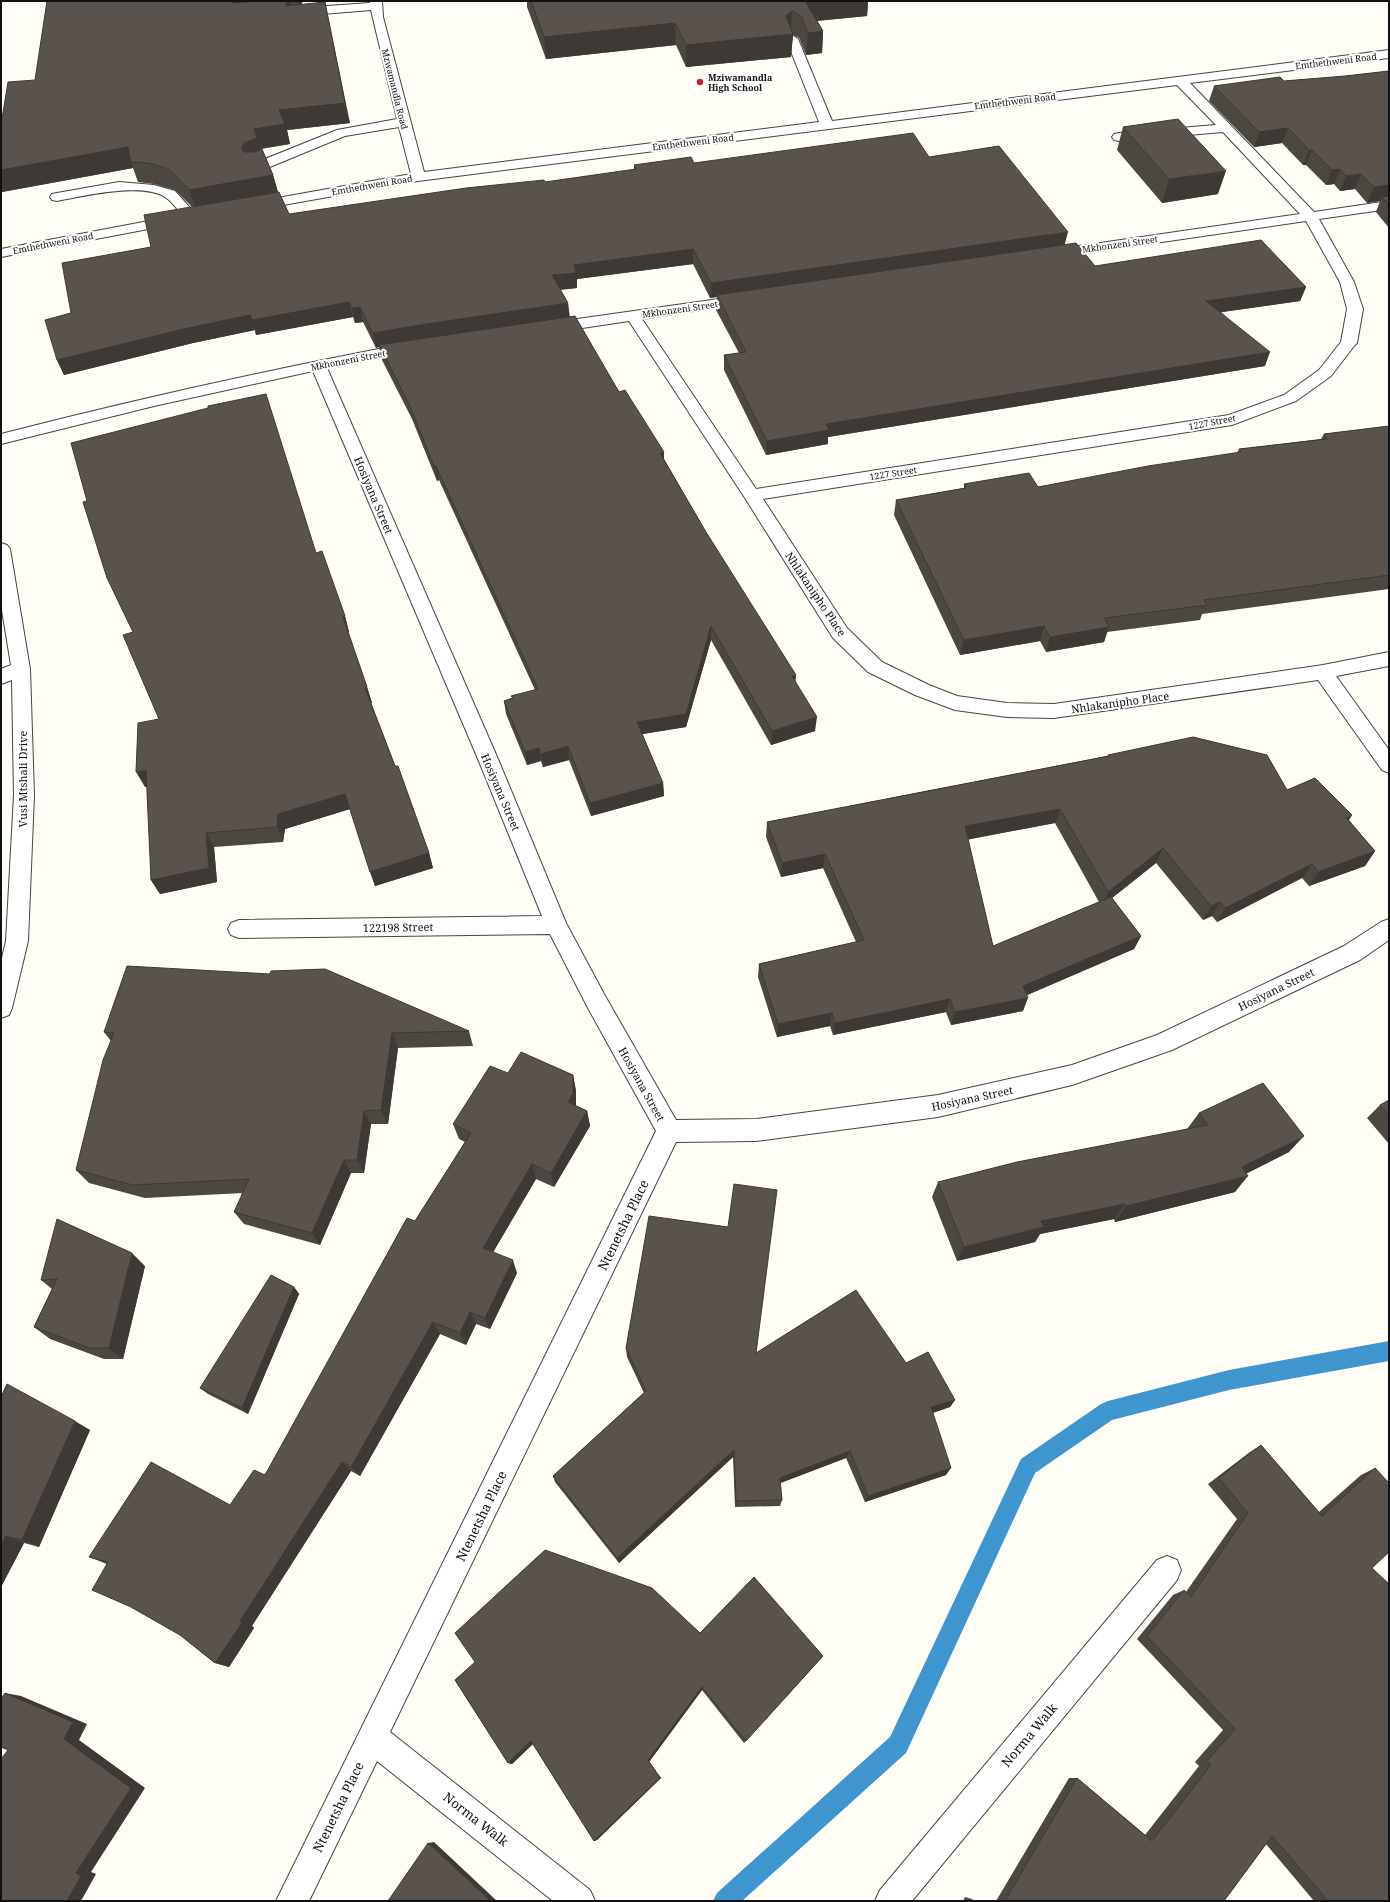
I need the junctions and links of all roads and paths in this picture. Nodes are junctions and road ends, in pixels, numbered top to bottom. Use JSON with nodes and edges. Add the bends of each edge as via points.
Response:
{"nodes":[{"id":1,"x":376,"y":4,"type":"edge"},
{"id":2,"x":284,"y":14,"type":"edge"},
{"id":3,"x":792,"y":38,"type":"edge"},
{"id":4,"x":1389,"y":54,"type":"edge"},
{"id":5,"x":1180,"y":80,"type":"junction"},
{"id":6,"x":404,"y":122,"type":"junction"},
{"id":7,"x":827,"y":124,"type":"junction"},
{"id":8,"x":1227,"y":128,"type":"junction"},
{"id":9,"x":1119,"y":137,"type":"dead end"},
{"id":10,"x":255,"y":168,"type":"edge"},
{"id":11,"x":418,"y":177,"type":"junction"},
{"id":12,"x":57,"y":197,"type":"dead end"},
{"id":13,"x":1389,"y":205,"type":"edge"},
{"id":14,"x":246,"y":208,"type":"edge"},
{"id":15,"x":206,"y":215,"type":"edge"},
{"id":16,"x":1310,"y":216,"type":"junction"},
{"id":17,"x":191,"y":217,"type":"junction"},
{"id":18,"x":1,"y":253,"type":"edge"},
{"id":19,"x":1034,"y":257,"type":"edge"},
{"id":20,"x":759,"y":297,"type":"edge"},
{"id":21,"x":633,"y":316,"type":"junction"},
{"id":22,"x":538,"y":329,"type":"edge"},
{"id":23,"x":423,"y":346,"type":"edge"},
{"id":24,"x":318,"y":365,"type":"junction"},
{"id":25,"x":1,"y":439,"type":"edge"},
{"id":26,"x":752,"y":495,"type":"junction"},
{"id":27,"x":1,"y":549,"type":"edge"},
{"id":28,"x":1389,"y":659,"type":"edge"},
{"id":29,"x":21,"y":669,"type":"junction"},
{"id":30,"x":1323,"y":672,"type":"junction"},
{"id":31,"x":1,"y":677,"type":"edge"},
{"id":32,"x":1389,"y":765,"type":"edge"},
{"id":33,"x":556,"y":925,"type":"junction"},
{"id":34,"x":1389,"y":928,"type":"edge"},
{"id":35,"x":239,"y":929,"type":"dead end"},
{"id":36,"x":1,"y":1008,"type":"edge"},
{"id":37,"x":669,"y":1131,"type":"junction"},
{"id":38,"x":1167,"y":1570,"type":"dead end"},
{"id":39,"x":372,"y":1738,"type":"junction"},
{"id":40,"x":292,"y":1901,"type":"edge"},
{"id":41,"x":579,"y":1901,"type":"edge"},
{"id":42,"x":891,"y":1901,"type":"edge"}],
"edges":[{"from":1,"to":2,"type":"street"},
{"from":1,"to":6,"type":"street","name":"Mzwamandla Road","via":[[377,17]]},
{"from":3,"to":7,"type":"street"},
{"from":4,"to":5,"type":"street","name":"Emthethweni Road"},
{"from":5,"to":7,"type":"street","name":"Emthethweni Road"},
{"from":5,"to":8,"type":"street","name":"1227 Street"},
{"from":6,"to":10,"type":"street","via":[[342,132]]},
{"from":6,"to":11,"type":"street","name":"Mzwamandla Road"},
{"from":7,"to":11,"type":"street","name":"Emthethweni Road"},
{"from":8,"to":9,"type":"street"},
{"from":8,"to":16,"type":"street","name":"1227 Street"},
{"from":11,"to":14,"type":"street","name":"Emthethweni Road"},
{"from":12,"to":17,"type":"street","via":[[119,186],[154,189],[170,194]]},
{"from":13,"to":16,"type":"street","name":"Mkhonzeni Street"},
{"from":15,"to":17,"type":"street","name":"Emthethweni Road"},
{"from":16,"to":19,"type":"street","name":"Mkhonzeni Street"},
{"from":16,"to":26,"type":"street","name":"1227 Street","via":[[1347,282],[1355,309],[1349,343],[1325,374],[1290,398],[1232,420]]},
{"from":17,"to":18,"type":"street","name":"Emthethweni Road"},
{"from":20,"to":21,"type":"street","name":"Mkhonzeni Street"},
{"from":21,"to":22,"type":"street","name":"Mkhonzeni Street"},
{"from":21,"to":26,"type":"street","name":"Nhlakanipho Place"},
{"from":23,"to":24,"type":"street","name":"Mkhonzeni Street"},
{"from":24,"to":25,"type":"street","name":"Mkhonzeni Street","via":[[82,418]]},
{"from":24,"to":33,"type":"street","name":"Hosiyana Street","via":[[488,759]]},
{"from":26,"to":30,"type":"street","name":"Nhlakanipho Place","via":[[840,633],[875,667],[955,703],[1007,710],[1054,711]]},
{"from":27,"to":29,"type":"street","name":"Vusi Mtshali Drive"},
{"from":28,"to":30,"type":"street","name":"Nhlakanipho Place"},
{"from":29,"to":31,"type":"street"},
{"from":29,"to":36,"type":"street","name":"Vusi Mtshali Drive","via":[[24,795],[17,941]]},
{"from":30,"to":32,"type":"street"},
{"from":33,"to":35,"type":"street","name":"122198 Street"},
{"from":33,"to":37,"type":"street","name":"Hosiyana Street"},
{"from":34,"to":37,"type":"street","name":"Hosiyana Street","via":[[1352,953],[1164,1043],[1072,1075],[938,1106],[756,1130]]},
{"from":37,"to":39,"type":"street","name":"Ntenetsha Place"},
{"from":38,"to":42,"type":"street","name":"Norma Walk"},
{"from":39,"to":40,"type":"street","name":"Ntenetsha Place"},
{"from":39,"to":41,"type":"street","name":"Norma Walk"}]}
